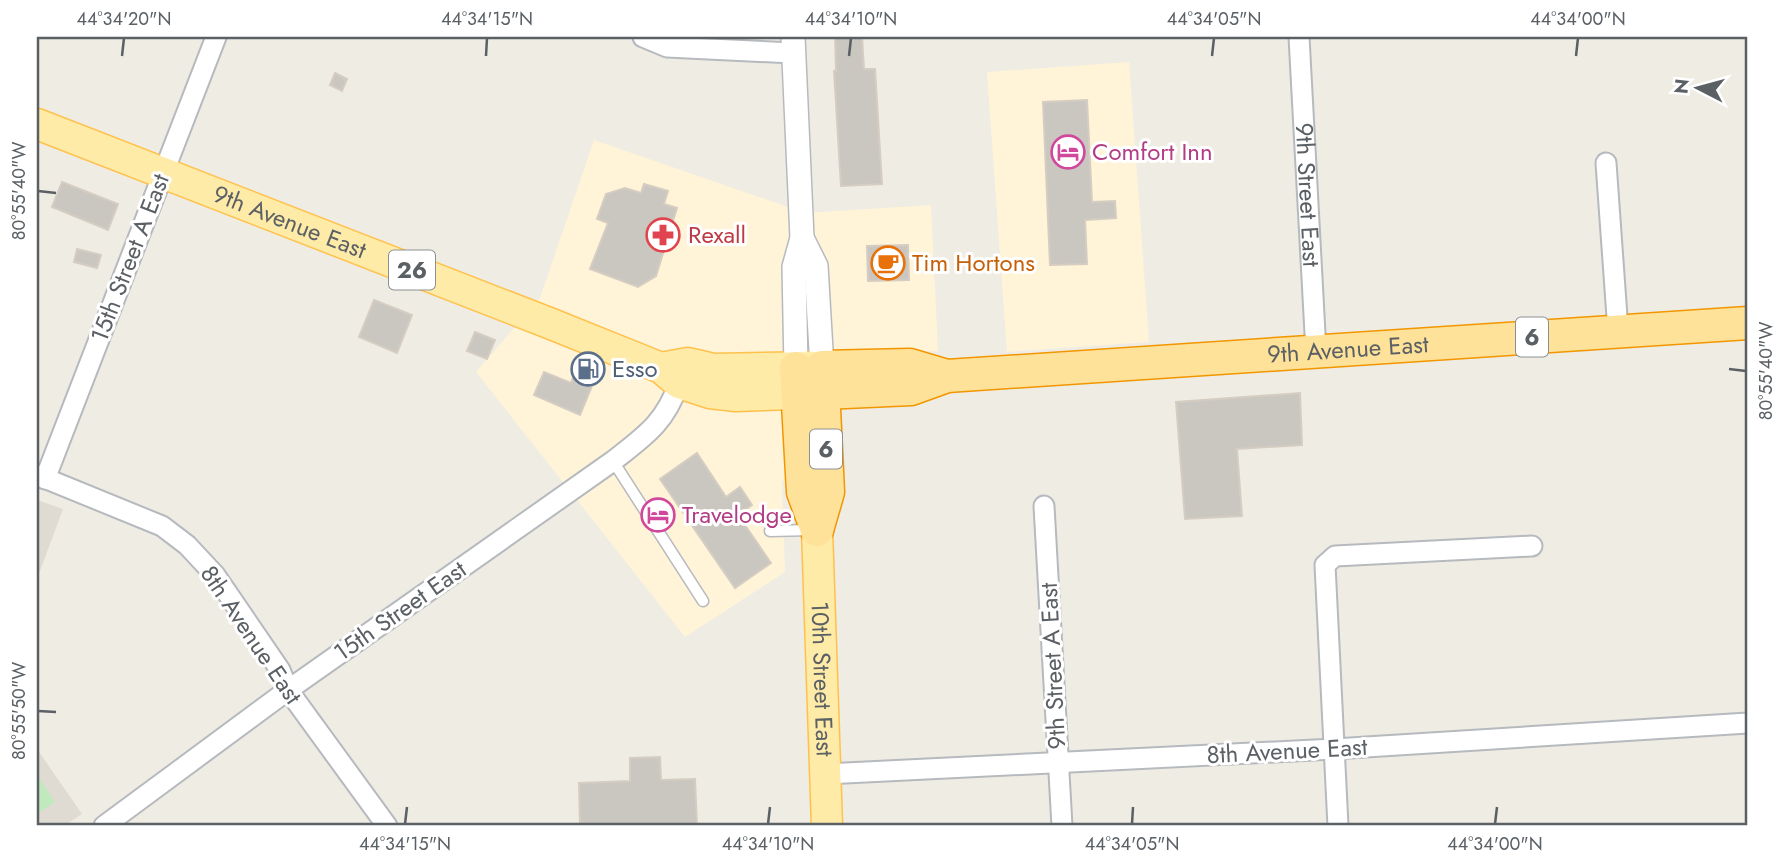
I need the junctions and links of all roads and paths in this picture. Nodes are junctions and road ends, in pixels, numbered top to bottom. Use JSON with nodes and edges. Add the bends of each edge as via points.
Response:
{"nodes":[{"id":1,"x":216,"y":37,"type":"edge"},
{"id":2,"x":643,"y":37,"type":"edge"},
{"id":3,"x":1299,"y":37,"type":"edge"},
{"id":4,"x":793,"y":45,"type":"edge"},
{"id":5,"x":37,"y":124,"type":"edge"},
{"id":6,"x":1606,"y":163,"type":"dead end"},
{"id":7,"x":162,"y":174,"type":"junction"},
{"id":8,"x":1748,"y":323,"type":"edge"},
{"id":9,"x":1618,"y":331,"type":"junction"},
{"id":10,"x":1316,"y":352,"type":"junction"},
{"id":11,"x":670,"y":375,"type":"junction"},
{"id":12,"x":810,"y":381,"type":"junction"},
{"id":13,"x":613,"y":461,"type":"junction"},
{"id":14,"x":41,"y":477,"type":"edge"},
{"id":15,"x":1044,"y":506,"type":"dead end"},
{"id":16,"x":817,"y":530,"type":"junction"},
{"id":17,"x":770,"y":531,"type":"dead end"},
{"id":18,"x":1532,"y":546,"type":"dead end"},
{"id":19,"x":703,"y":601,"type":"dead end"},
{"id":20,"x":288,"y":690,"type":"junction"},
{"id":21,"x":1748,"y":723,"type":"edge"},
{"id":22,"x":1334,"y":749,"type":"junction"},
{"id":23,"x":1059,"y":764,"type":"junction"},
{"id":24,"x":825,"y":774,"type":"junction"},
{"id":25,"x":104,"y":826,"type":"edge"},
{"id":26,"x":387,"y":826,"type":"edge"},
{"id":27,"x":827,"y":826,"type":"edge"},
{"id":28,"x":1062,"y":826,"type":"edge"},
{"id":29,"x":1338,"y":826,"type":"edge"}],
"edges":[{"from":1,"to":7,"type":"street","name":"15th Street A East"},
{"from":2,"to":4,"type":"street","via":[[667,47]]},
{"from":3,"to":10,"type":"street","name":"9th Street East"},
{"from":4,"to":12,"type":"street","name":"10th Street East","via":[[802,238],[816,266]]},
{"from":5,"to":7,"type":"main road","name":"9th Avenue East","number":"26"},
{"from":6,"to":9,"type":"street"},
{"from":7,"to":11,"type":"main road","name":"9th Avenue East","number":"26"},
{"from":7,"to":14,"type":"street","name":"15th Street A East"},
{"from":8,"to":9,"type":"highway","name":"9th Avenue East","number":"6"},
{"from":9,"to":10,"type":"highway","name":"9th Avenue East","number":"6"},
{"from":10,"to":12,"type":"highway","name":"9th Avenue East","number":"6","via":[[947,376],[911,389]]},
{"from":11,"to":12,"type":"main road","name":"9th Avenue East","number":"26","via":[[688,363]]},
{"from":11,"to":13,"type":"street","name":"15th Street East","via":[[672,403],[654,428]]},
{"from":12,"to":16,"type":"highway","name":"10th Street East","number":"6","via":[[828,492]]},
{"from":13,"to":19,"type":"lane"},
{"from":13,"to":20,"type":"street","name":"15th Street East"},
{"from":14,"to":20,"type":"street","name":"8th Avenue East","via":[[162,526],[187,545],[215,575],[280,670]]},
{"from":15,"to":23,"type":"street","name":"9th Street A East"},
{"from":16,"to":17,"type":"lane"},
{"from":16,"to":24,"type":"main road","name":"10th Street East"},
{"from":18,"to":22,"type":"street","via":[[1335,556],[1325,565]]},
{"from":20,"to":25,"type":"street","name":"15th Street East"},
{"from":20,"to":26,"type":"street","name":"8th Avenue East"},
{"from":21,"to":22,"type":"street","name":"8th Avenue East"},
{"from":22,"to":23,"type":"street","name":"8th Avenue East"},
{"from":22,"to":29,"type":"street"},
{"from":23,"to":24,"type":"street","name":"8th Avenue East"},
{"from":23,"to":28,"type":"street","name":"9th Street A East"},
{"from":24,"to":27,"type":"main road","name":"10th Street East"}]}
